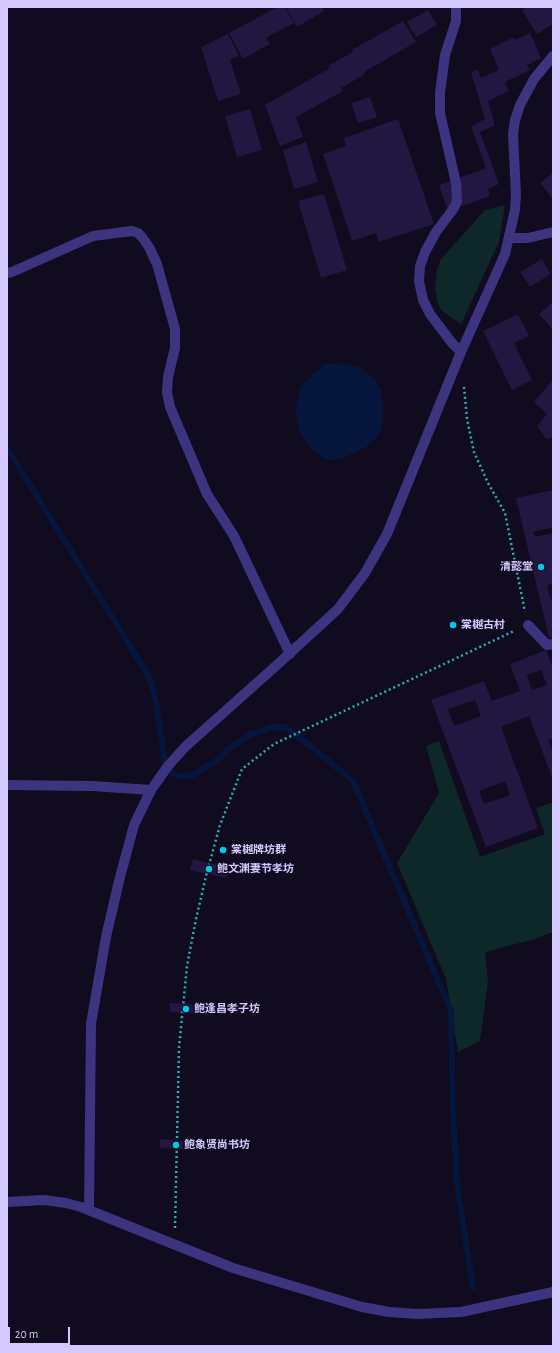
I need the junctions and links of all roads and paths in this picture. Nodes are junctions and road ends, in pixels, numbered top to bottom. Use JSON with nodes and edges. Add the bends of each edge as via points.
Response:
{"nodes":[{"id":1,"x":456,"y":7,"type":"edge"},
{"id":2,"x":553,"y":56,"type":"edge"},
{"id":3,"x":553,"y":232,"type":"edge"},
{"id":4,"x":509,"y":238,"type":"junction"},
{"id":5,"x":7,"y":273,"type":"edge"},
{"id":6,"x":461,"y":352,"type":"junction"},
{"id":7,"x":464,"y":382,"type":"dead end"},
{"id":8,"x":528,"y":625,"type":"junction"},
{"id":9,"x":553,"y":644,"type":"edge"},
{"id":10,"x":290,"y":654,"type":"junction"},
{"id":11,"x":7,"y":785,"type":"edge"},
{"id":12,"x":151,"y":790,"type":"junction"},
{"id":13,"x":7,"y":1202,"type":"edge"},
{"id":14,"x":89,"y":1210,"type":"junction"},
{"id":15,"x":175,"y":1245,"type":"junction"},
{"id":16,"x":553,"y":1292,"type":"edge"}],
"edges":[{"from":1,"to":6,"type":"street","via":[[456,21],[445,55],[440,114],[456,183],[457,201],[424,252],[419,281],[430,314]]},
{"from":2,"to":4,"type":"street","via":[[534,79],[515,120],[513,134],[516,195]]},
{"from":3,"to":4,"type":"street","via":[[528,238]]},
{"from":4,"to":6,"type":"street","via":[[505,254]]},
{"from":5,"to":10,"type":"street","via":[[93,236],[132,231],[142,237],[157,264],[175,329],[175,348],[167,392],[170,407],[207,494],[234,536]]},
{"from":6,"to":10,"type":"street","via":[[387,534],[365,573],[338,609]]},
{"from":7,"to":8,"type":"path","via":[[470,435],[480,468],[506,513]]},
{"from":8,"to":9,"type":"street","via":[[547,645]]},
{"from":8,"to":15,"type":"path","via":[[274,744],[242,769],[220,826],[207,872],[187,966],[179,1048]]},
{"from":10,"to":12,"type":"street","via":[[185,747]]},
{"from":11,"to":12,"type":"street"},
{"from":12,"to":14,"type":"street","via":[[134,825],[119,881],[90,1024]]},
{"from":13,"to":14,"type":"street","via":[[44,1200]]},
{"from":14,"to":15,"type":"street"},
{"from":15,"to":16,"type":"street","via":[[233,1268],[362,1307],[390,1312],[461,1312]]}]}
